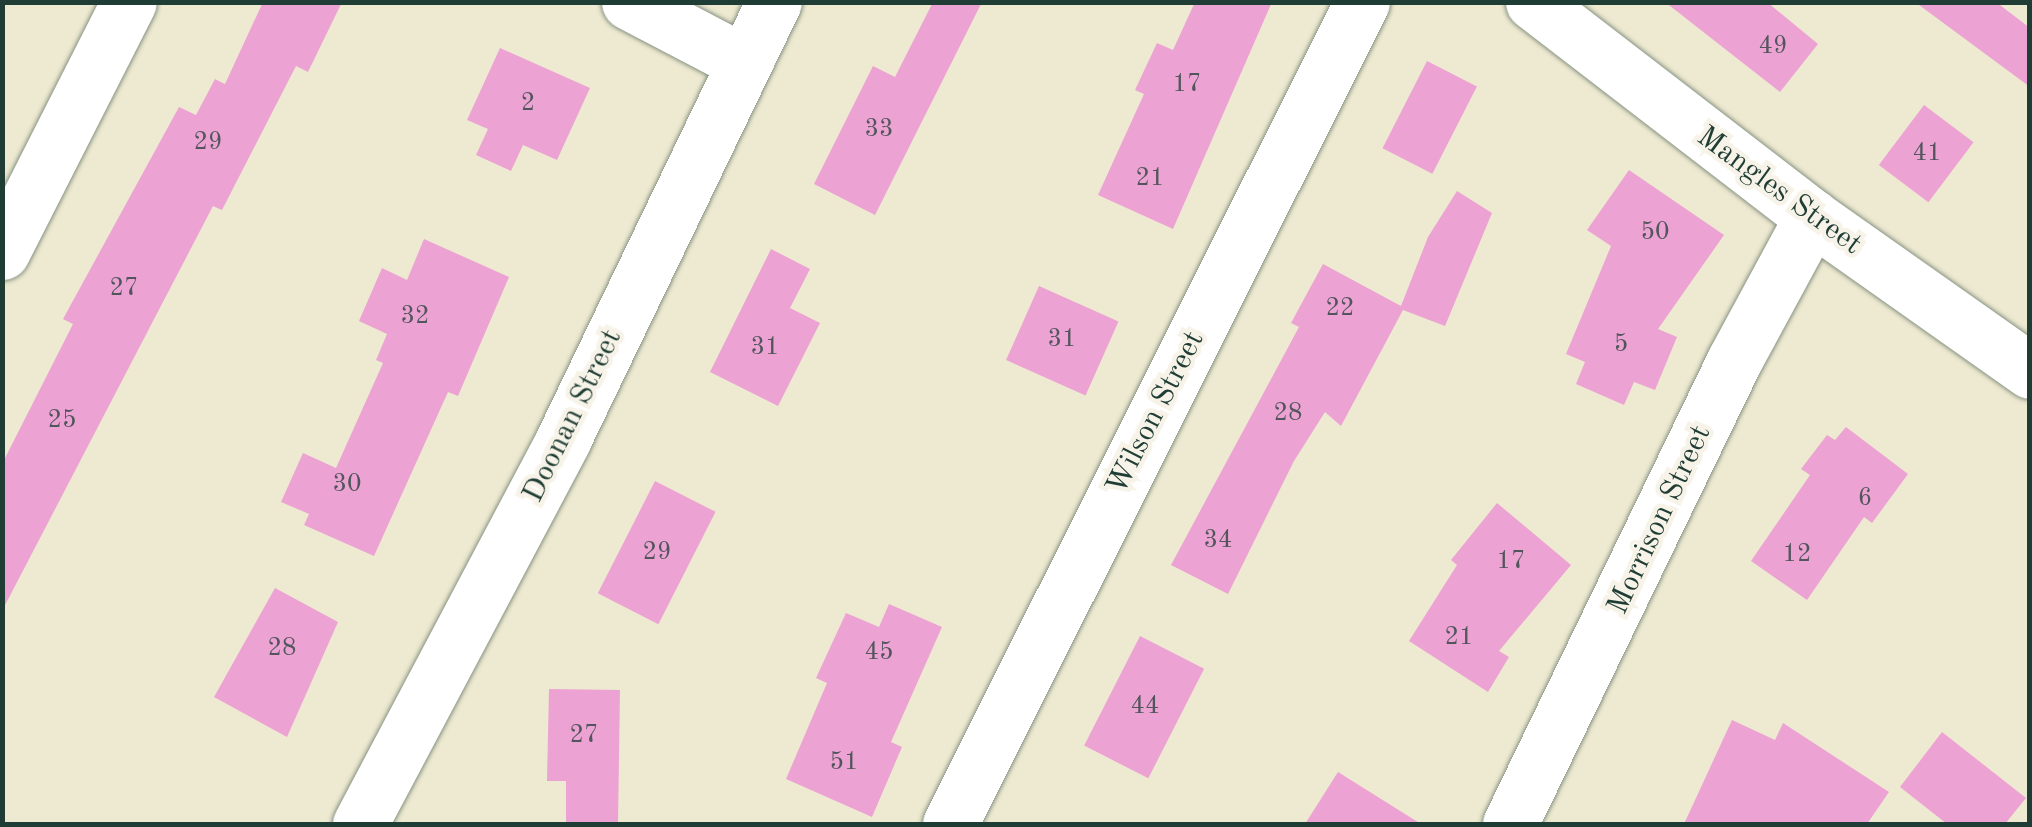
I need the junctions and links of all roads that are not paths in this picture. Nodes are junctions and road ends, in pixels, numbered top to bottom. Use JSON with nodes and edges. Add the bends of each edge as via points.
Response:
{"nodes":[{"id":1,"x":130,"y":2,"type":"edge"},
{"id":2,"x":629,"y":2,"type":"edge"},
{"id":3,"x":774,"y":2,"type":"edge"},
{"id":4,"x":1362,"y":2,"type":"edge"},
{"id":5,"x":1533,"y":2,"type":"edge"},
{"id":6,"x":742,"y":62,"type":"junction"},
{"id":7,"x":1812,"y":217,"type":"junction"},
{"id":8,"x":2,"y":252,"type":"edge"},
{"id":9,"x":2030,"y":371,"type":"edge"},
{"id":10,"x":360,"y":824,"type":"edge"},
{"id":11,"x":950,"y":824,"type":"edge"},
{"id":12,"x":1510,"y":824,"type":"edge"}],
"edges":[{"from":1,"to":8,"type":"street"},
{"from":2,"to":6,"type":"street"},
{"from":3,"to":6,"type":"street","name":"Doonan Street"},
{"from":4,"to":11,"type":"street","name":"Wilson Street"},
{"from":5,"to":7,"type":"street","name":"Mangles Street"},
{"from":6,"to":10,"type":"street","name":"Doonan Street","via":[[563,440]]},
{"from":7,"to":9,"type":"street","name":"Mangles Street"},
{"from":7,"to":12,"type":"street","name":"Morrison Street","via":[[1734,361]]}]}
